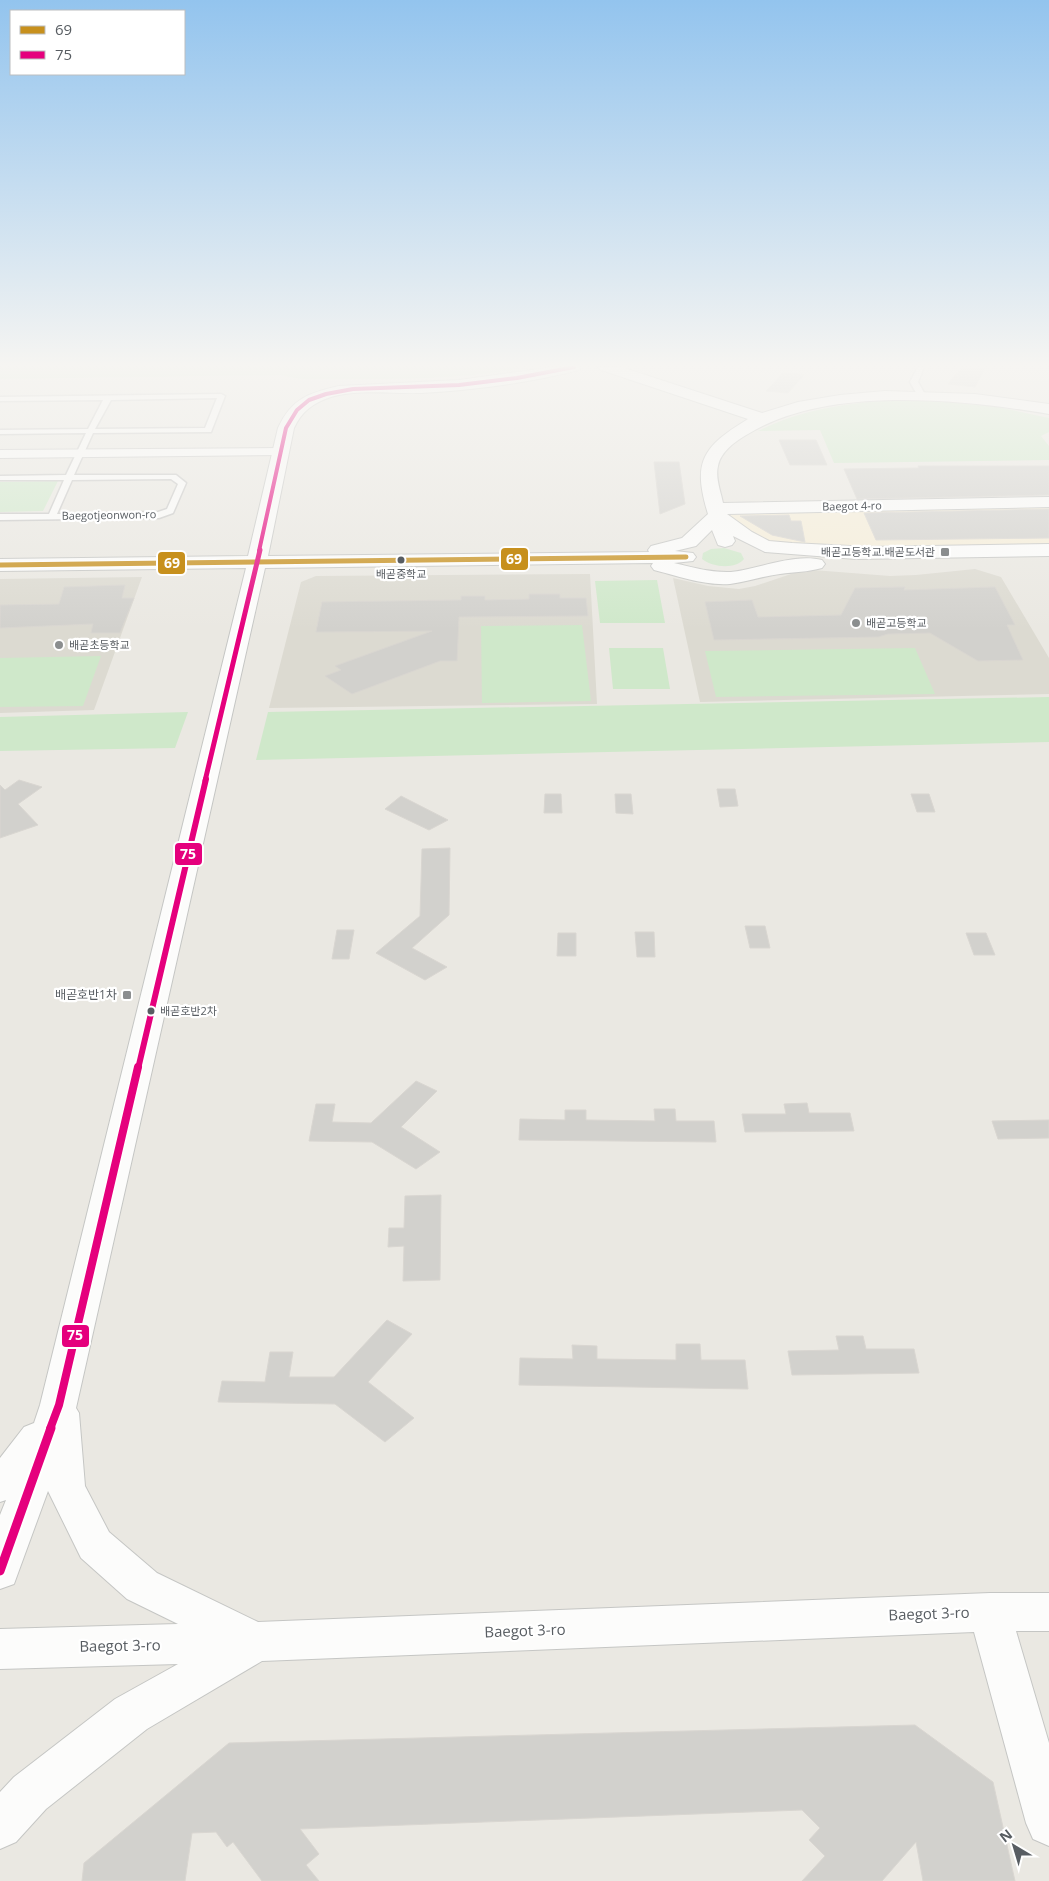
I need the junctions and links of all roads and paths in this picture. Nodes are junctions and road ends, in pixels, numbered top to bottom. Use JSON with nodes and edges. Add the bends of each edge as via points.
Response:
{"nodes":[{"id":1,"x":81,"y":454,"type":"edge"},
{"id":2,"x":279,"y":455,"type":"edge"},
{"id":3,"x":715,"y":455,"type":"edge"},
{"id":4,"x":0,"y":478,"type":"edge"},
{"id":5,"x":69,"y":478,"type":"junction"},
{"id":6,"x":1049,"y":502,"type":"edge"},
{"id":7,"x":716,"y":513,"type":"junction"},
{"id":8,"x":52,"y":516,"type":"junction"},
{"id":9,"x":0,"y":517,"type":"edge"},
{"id":10,"x":725,"y":541,"type":"junction"},
{"id":11,"x":1049,"y":550,"type":"edge"},
{"id":12,"x":874,"y":556,"type":"junction"},
{"id":13,"x":587,"y":558,"type":"junction"},
{"id":14,"x":686,"y":558,"type":"junction"},
{"id":15,"x":756,"y":558,"type":"junction"},
{"id":16,"x":1049,"y":558,"type":"edge"},
{"id":17,"x":257,"y":561,"type":"junction"},
{"id":18,"x":0,"y":565,"type":"edge"},
{"id":19,"x":59,"y":1405,"type":"junction"},
{"id":20,"x":0,"y":1485,"type":"edge"},
{"id":21,"x":0,"y":1571,"type":"edge"},
{"id":22,"x":990,"y":1612,"type":"junction"},
{"id":23,"x":1049,"y":1612,"type":"edge"},
{"id":24,"x":256,"y":1642,"type":"junction"},
{"id":25,"x":0,"y":1649,"type":"edge"},
{"id":26,"x":1049,"y":1824,"type":"edge"},
{"id":27,"x":0,"y":1826,"type":"edge"}],
"edges":[{"from":1,"to":5,"type":"lane","name":"Baegotjeonwon-ro"},
{"from":2,"to":17,"type":"street"},
{"from":3,"to":7,"type":"street","via":[[709,468]]},
{"from":4,"to":5,"type":"lane","name":"Baegotjeonwon-ro"},
{"from":5,"to":8,"type":"lane","name":"Baegotjeonwon-ro"},
{"from":5,"to":8,"type":"lane","name":"Baegotjeonwon-ro","via":[[173,477],[182,482],[170,511],[159,515]]},
{"from":6,"to":7,"type":"street","name":"Baegot 4-ro"},
{"from":7,"to":10,"type":"street"},
{"from":7,"to":12,"type":"street","via":[[745,536],[765,546]]},
{"from":7,"to":13,"type":"street","via":[[695,537],[680,546]]},
{"from":8,"to":9,"type":"lane","name":"Baegotjeonwon-ro"},
{"from":10,"to":14,"type":"street","via":[[693,546]]},
{"from":10,"to":15,"type":"street","via":[[736,543]]},
{"from":11,"to":12,"type":"street"},
{"from":12,"to":13,"type":"street","via":[[804,564],[728,578],[677,568]]},
{"from":12,"to":15,"type":"street","via":[[787,560]]},
{"from":12,"to":16,"type":"street"},
{"from":13,"to":14,"type":"street"},
{"from":13,"to":17,"type":"street"},
{"from":14,"to":15,"type":"street","via":[[692,565],[712,572],[738,572]]},
{"from":17,"to":18,"type":"street"},
{"from":17,"to":19,"type":"street"},
{"from":19,"to":20,"type":"street","via":[[21,1462]]},
{"from":19,"to":21,"type":"street"},
{"from":19,"to":24,"type":"street","via":[[66,1487],[95,1544],[142,1586]]},
{"from":22,"to":23,"type":"street","name":"Baegot 3-ro"},
{"from":22,"to":24,"type":"street","name":"Baegot 3-ro"},
{"from":22,"to":26,"type":"street"},
{"from":24,"to":25,"type":"street","name":"Baegot 3-ro"},
{"from":24,"to":27,"type":"street","via":[[131,1714],[30,1793]]}]}
